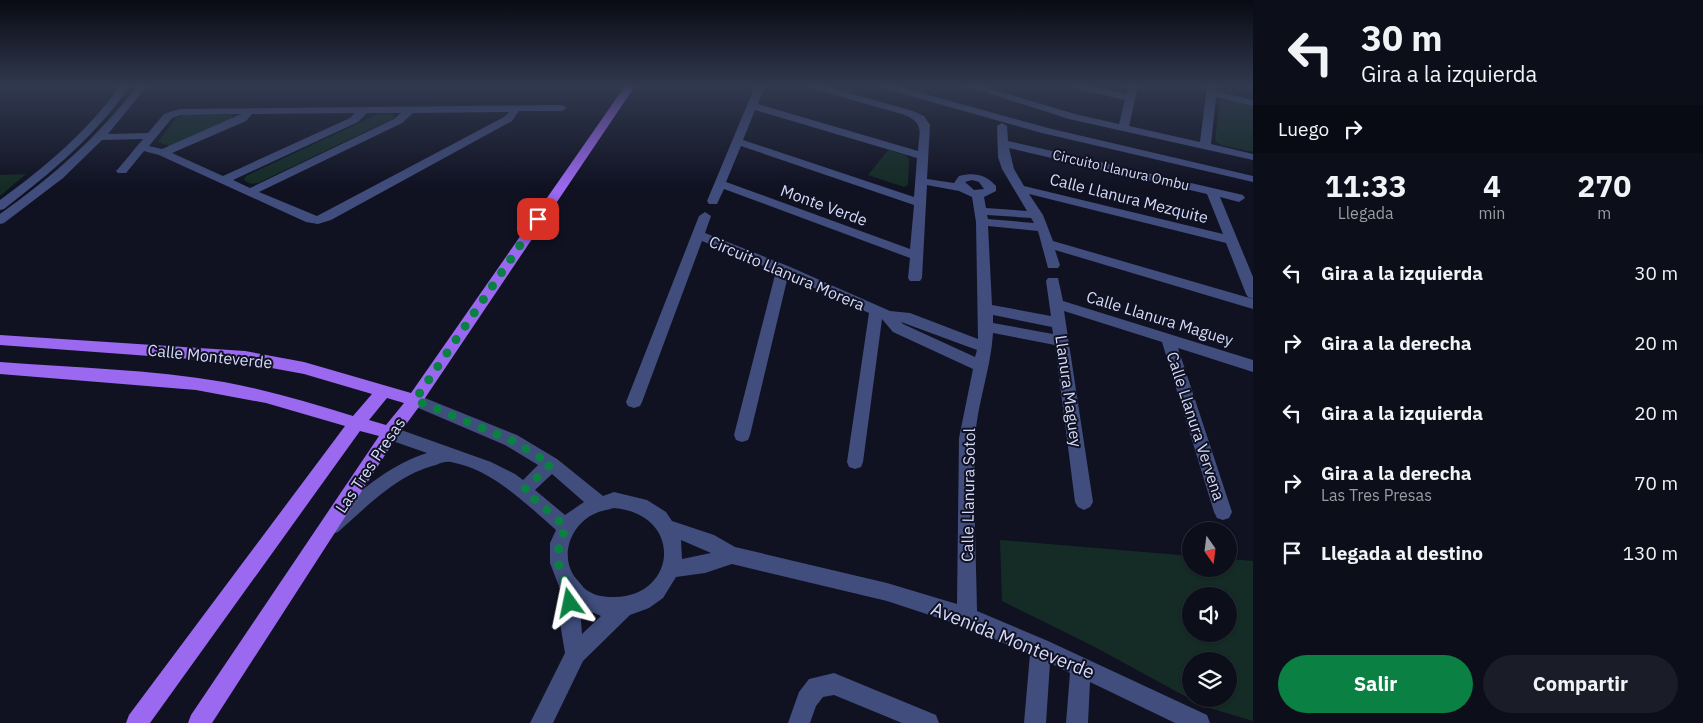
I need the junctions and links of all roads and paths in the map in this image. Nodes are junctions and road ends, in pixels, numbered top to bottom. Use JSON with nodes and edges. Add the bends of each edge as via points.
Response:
{"nodes":[{"id":1,"x":99,"y":120,"type":"edge"},
{"id":2,"x":115,"y":120,"type":"edge"},
{"id":3,"x":165,"y":120,"type":"edge"},
{"id":4,"x":240,"y":120,"type":"edge"},
{"id":5,"x":354,"y":120,"type":"edge"},
{"id":6,"x":399,"y":120,"type":"edge"},
{"id":7,"x":507,"y":120,"type":"edge"},
{"id":8,"x":607,"y":120,"type":"edge"},
{"id":9,"x":747,"y":120,"type":"edge"},
{"id":10,"x":800,"y":120,"type":"edge"},
{"id":11,"x":921,"y":120,"type":"edge"},
{"id":12,"x":1006,"y":120,"type":"edge"},
{"id":13,"x":1089,"y":120,"type":"edge"},
{"id":14,"x":1125,"y":120,"type":"edge"},
{"id":15,"x":1208,"y":120,"type":"edge"},
{"id":16,"x":159,"y":126,"type":"junction"},
{"id":17,"x":1002,"y":126,"type":"dead end"},
{"id":18,"x":109,"y":128,"type":"junction"},
{"id":19,"x":1123,"y":128,"type":"junction"},
{"id":20,"x":152,"y":136,"type":"junction"},
{"id":21,"x":101,"y":137,"type":"junction"},
{"id":22,"x":737,"y":141,"type":"junction"},
{"id":23,"x":1003,"y":143,"type":"junction"},
{"id":24,"x":1205,"y":146,"type":"junction"},
{"id":25,"x":142,"y":147,"type":"junction"},
{"id":26,"x":163,"y":153,"type":"junction"},
{"id":27,"x":923,"y":156,"type":"junction"},
{"id":28,"x":1253,"y":157,"type":"edge"},
{"id":29,"x":50,"y":168,"type":"junction"},
{"id":30,"x":66,"y":169,"type":"junction"},
{"id":31,"x":122,"y":170,"type":"dead end"},
{"id":32,"x":921,"y":177,"type":"junction"},
{"id":33,"x":1253,"y":179,"type":"edge"},
{"id":34,"x":223,"y":180,"type":"junction"},
{"id":35,"x":720,"y":184,"type":"junction"},
{"id":36,"x":1020,"y":188,"type":"junction"},
{"id":37,"x":250,"y":192,"type":"junction"},
{"id":38,"x":1212,"y":192,"type":"junction"},
{"id":39,"x":1240,"y":198,"type":"dead end"},
{"id":40,"x":713,"y":201,"type":"dead end"},
{"id":41,"x":920,"y":203,"type":"junction"},
{"id":42,"x":0,"y":206,"type":"edge"},
{"id":43,"x":1037,"y":215,"type":"junction"},
{"id":44,"x":704,"y":216,"type":"dead end"},
{"id":45,"x":982,"y":216,"type":"junction"},
{"id":46,"x":0,"y":220,"type":"edge"},
{"id":47,"x":1043,"y":228,"type":"junction"},
{"id":48,"x":698,"y":236,"type":"junction"},
{"id":49,"x":1231,"y":240,"type":"junction"},
{"id":50,"x":1048,"y":244,"type":"junction"},
{"id":51,"x":916,"y":256,"type":"junction"},
{"id":52,"x":1053,"y":265,"type":"dead end"},
{"id":53,"x":783,"y":269,"type":"junction"},
{"id":54,"x":915,"y":278,"type":"dead end"},
{"id":55,"x":1052,"y":281,"type":"dead end"},
{"id":56,"x":1253,"y":294,"type":"edge"},
{"id":57,"x":1057,"y":304,"type":"junction"},
{"id":58,"x":1253,"y":304,"type":"edge"},
{"id":59,"x":987,"y":309,"type":"junction"},
{"id":60,"x":882,"y":314,"type":"junction"},
{"id":61,"x":1060,"y":323,"type":"junction"},
{"id":62,"x":986,"y":327,"type":"junction"},
{"id":63,"x":1168,"y":339,"type":"junction"},
{"id":64,"x":0,"y":340,"type":"edge"},
{"id":65,"x":1062,"y":341,"type":"junction"},
{"id":66,"x":985,"y":347,"type":"junction"},
{"id":67,"x":981,"y":366,"type":"junction"},
{"id":68,"x":1253,"y":366,"type":"edge"},
{"id":69,"x":0,"y":368,"type":"edge"},
{"id":70,"x":384,"y":391,"type":"junction"},
{"id":71,"x":415,"y":400,"type":"junction"},
{"id":72,"x":634,"y":402,"type":"dead end"},
{"id":73,"x":356,"y":424,"type":"junction"},
{"id":74,"x":390,"y":433,"type":"junction"},
{"id":75,"x":742,"y":435,"type":"dead end"},
{"id":76,"x":450,"y":454,"type":"junction"},
{"id":77,"x":855,"y":462,"type":"dead end"},
{"id":78,"x":551,"y":464,"type":"junction"},
{"id":79,"x":524,"y":490,"type":"junction"},
{"id":80,"x":1084,"y":502,"type":"dead end"},
{"id":81,"x":599,"y":503,"type":"junction"},
{"id":82,"x":1223,"y":512,"type":"dead end"},
{"id":83,"x":666,"y":526,"type":"junction"},
{"id":84,"x":566,"y":527,"type":"junction"},
{"id":85,"x":325,"y":532,"type":"junction"},
{"id":86,"x":732,"y":555,"type":"junction"},
{"id":87,"x":672,"y":569,"type":"junction"},
{"id":88,"x":570,"y":588,"type":"junction"},
{"id":89,"x":624,"y":607,"type":"junction"},
{"id":90,"x":967,"y":617,"type":"junction"},
{"id":91,"x":1041,"y":648,"type":"junction"},
{"id":92,"x":576,"y":654,"type":"junction"},
{"id":93,"x":1081,"y":666,"type":"junction"},
{"id":94,"x":137,"y":723,"type":"edge"},
{"id":95,"x":199,"y":723,"type":"edge"},
{"id":96,"x":541,"y":723,"type":"edge"},
{"id":97,"x":799,"y":723,"type":"edge"},
{"id":98,"x":928,"y":723,"type":"edge"},
{"id":99,"x":1035,"y":723,"type":"edge"},
{"id":100,"x":1077,"y":723,"type":"edge"},
{"id":101,"x":1199,"y":723,"type":"edge"}],
"edges":[{"from":1,"to":29,"type":"street"},
{"from":2,"to":18,"type":"street"},
{"from":3,"to":16,"type":"street"},
{"from":4,"to":26,"type":"street"},
{"from":5,"to":34,"type":"street"},
{"from":6,"to":37,"type":"street"},
{"from":7,"to":37,"type":"street","via":[[318,220]]},
{"from":8,"to":71,"type":"main road","name":"Las Tres Presas"},
{"from":9,"to":22,"type":"street"},
{"from":10,"to":27,"type":"street"},
{"from":11,"to":27,"type":"street","via":[[925,125]]},
{"from":12,"to":33,"type":"street"},
{"from":13,"to":19,"type":"street"},
{"from":14,"to":19,"type":"street"},
{"from":15,"to":24,"type":"street"},
{"from":16,"to":18,"type":"street"},
{"from":16,"to":20,"type":"street"},
{"from":17,"to":23,"type":"street"},
{"from":18,"to":21,"type":"street"},
{"from":19,"to":24,"type":"street"},
{"from":20,"to":21,"type":"street"},
{"from":20,"to":25,"type":"street"},
{"from":21,"to":30,"type":"street"},
{"from":22,"to":35,"type":"street"},
{"from":22,"to":41,"type":"street"},
{"from":23,"to":36,"type":"street","via":[[1008,169]]},
{"from":23,"to":38,"type":"street","name":"Circuito Llanura Ombu"},
{"from":24,"to":28,"type":"street"},
{"from":25,"to":26,"type":"street"},
{"from":25,"to":31,"type":"street"},
{"from":26,"to":34,"type":"street"},
{"from":27,"to":32,"type":"street"},
{"from":29,"to":30,"type":"street"},
{"from":29,"to":42,"type":"street"},
{"from":30,"to":46,"type":"street"},
{"from":32,"to":41,"type":"street"},
{"from":32,"to":45,"type":"street","name":"Calle Llanura Sotol","via":[[961,184],[973,177],[987,183],[990,191],[978,194]]},
{"from":34,"to":37,"type":"street"},
{"from":35,"to":40,"type":"street"},
{"from":35,"to":51,"type":"street","name":"Monte Verde"},
{"from":36,"to":43,"type":"street"},
{"from":36,"to":49,"type":"street","name":"Calle Llanura Mezquite"},
{"from":38,"to":39,"type":"street","name":"Circuito Llanura Ombu"},
{"from":38,"to":49,"type":"street"},
{"from":41,"to":51,"type":"street"},
{"from":43,"to":45,"type":"street"},
{"from":43,"to":47,"type":"street"},
{"from":44,"to":48,"type":"street","name":"Circuito Llanura Morera"},
{"from":45,"to":47,"type":"street"},
{"from":45,"to":59,"type":"street","name":"Calle Llanura Sotol"},
{"from":47,"to":50,"type":"street"},
{"from":48,"to":53,"type":"street","name":"Circuito Llanura Morera"},
{"from":48,"to":72,"type":"street","name":"Circuito Llanura Morera"},
{"from":49,"to":56,"type":"street"},
{"from":50,"to":52,"type":"street"},
{"from":50,"to":58,"type":"street"},
{"from":51,"to":54,"type":"street"},
{"from":53,"to":60,"type":"street","name":"Circuito Llanura Morera"},
{"from":53,"to":75,"type":"street"},
{"from":55,"to":57,"type":"street","name":"Llanura Maguey"},
{"from":57,"to":61,"type":"street","name":"Llanura Maguey"},
{"from":57,"to":63,"type":"street","name":"Calle Llanura Maguey"},
{"from":59,"to":61,"type":"street"},
{"from":59,"to":62,"type":"street","name":"Calle Llanura Sotol"},
{"from":60,"to":66,"type":"street","name":"Circuito Llanura Morera","via":[[910,319]]},
{"from":60,"to":67,"type":"street","name":"Circuito Llanura Morera","via":[[898,328]]},
{"from":60,"to":77,"type":"street","name":"Circuito Llanura Morera"},
{"from":61,"to":65,"type":"street","name":"Llanura Maguey"},
{"from":62,"to":65,"type":"street"},
{"from":62,"to":66,"type":"street","name":"Calle Llanura Sotol"},
{"from":63,"to":68,"type":"street","name":"Calle Llanura Maguey"},
{"from":63,"to":82,"type":"street","name":"Calle Llanura Vervena"},
{"from":64,"to":70,"type":"main road","name":"Calle Monteverde","via":[[245,357],[304,368]]},
{"from":65,"to":80,"type":"street","name":"Llanura Maguey"},
{"from":66,"to":67,"type":"street","name":"Calle Llanura Sotol"},
{"from":67,"to":90,"type":"street","name":"Calle Llanura Sotol","via":[[967,438]]},
{"from":69,"to":73,"type":"main road","name":"Calle Monteverde","via":[[151,377],[226,388]]},
{"from":70,"to":71,"type":"main road","name":"Calle Monteverde"},
{"from":70,"to":73,"type":"main road","name":"Las Tres Presas"},
{"from":71,"to":74,"type":"main road","name":"Las Tres Presas"},
{"from":71,"to":78,"type":"street","via":[[511,440]]},
{"from":73,"to":74,"type":"main road","name":"Calle Monteverde"},
{"from":73,"to":94,"type":"main road","name":"Las Tres Presas"},
{"from":74,"to":76,"type":"street"},
{"from":74,"to":85,"type":"main road","name":"Las Tres Presas"},
{"from":76,"to":79,"type":"street","via":[[485,467]]},
{"from":76,"to":85,"type":"street","via":[[403,470]]},
{"from":78,"to":79,"type":"street"},
{"from":78,"to":81,"type":"street"},
{"from":79,"to":84,"type":"street"},
{"from":81,"to":83,"type":"street","name":"Avenida Monteverde","via":[[622,501],[644,507]]},
{"from":81,"to":84,"type":"street","name":"Avenida Monteverde","via":[[580,512]]},
{"from":83,"to":86,"type":"street","name":"Avenida Monteverde","via":[[707,541]]},
{"from":83,"to":87,"type":"street","via":[[674,554]]},
{"from":84,"to":88,"type":"street","name":"Avenida Monteverde","via":[[559,541],[557,558]]},
{"from":85,"to":95,"type":"main road","name":"Las Tres Presas"},
{"from":86,"to":87,"type":"street","via":[[705,564]]},
{"from":86,"to":90,"type":"street","name":"Avenida Monteverde","via":[[878,590]]},
{"from":87,"to":89,"type":"street","name":"Avenida Monteverde","via":[[655,593]]},
{"from":88,"to":89,"type":"street","name":"Avenida Monteverde","via":[[585,600],[604,607]]},
{"from":88,"to":92,"type":"street","via":[[571,629]]},
{"from":89,"to":92,"type":"street"},
{"from":90,"to":91,"type":"street","name":"Avenida Monteverde"},
{"from":91,"to":93,"type":"street","name":"Avenida Monteverde"},
{"from":91,"to":99,"type":"street"},
{"from":92,"to":96,"type":"street"},
{"from":93,"to":100,"type":"street"},
{"from":93,"to":101,"type":"street","name":"Avenida Monteverde"},
{"from":97,"to":98,"type":"street","via":[[807,700],[817,687],[834,684]]}]}
